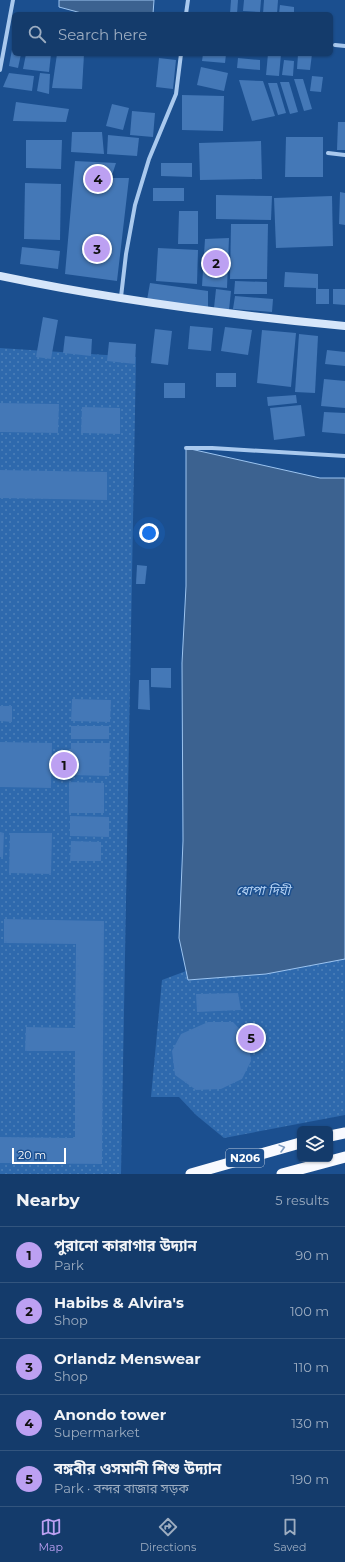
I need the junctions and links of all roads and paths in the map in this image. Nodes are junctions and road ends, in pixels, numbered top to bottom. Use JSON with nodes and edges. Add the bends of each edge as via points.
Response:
{"nodes":[{"id":1,"x":13,"y":0,"type":"edge"},
{"id":2,"x":188,"y":0,"type":"edge"},
{"id":3,"x":186,"y":12,"type":"edge"},
{"id":4,"x":335,"y":45,"type":"dead end"},
{"id":5,"x":345,"y":46,"type":"edge"},
{"id":6,"x":181,"y":56,"type":"edge"},
{"id":7,"x":0,"y":70,"type":"edge"},
{"id":8,"x":328,"y":153,"type":"dead end"},
{"id":9,"x":345,"y":155,"type":"edge"},
{"id":10,"x":0,"y":276,"type":"edge"},
{"id":11,"x":121,"y":297,"type":"junction"},
{"id":12,"x":345,"y":326,"type":"edge"},
{"id":13,"x":186,"y":448,"type":"dead end"},
{"id":14,"x":345,"y":456,"type":"edge"},
{"id":15,"x":345,"y":1133,"type":"edge"},
{"id":16,"x":333,"y":1135,"type":"edge"},
{"id":17,"x":297,"y":1144,"type":"edge"},
{"id":18,"x":345,"y":1157,"type":"edge"},
{"id":19,"x":191,"y":1174,"type":"edge"},
{"id":20,"x":282,"y":1174,"type":"edge"}],
"edges":[{"from":1,"to":7,"type":"street"},
{"from":2,"to":3,"type":"street"},
{"from":4,"to":5,"type":"street"},
{"from":6,"to":11,"type":"street","via":[[176,94],[149,159],[135,205]]},
{"from":8,"to":9,"type":"street"},
{"from":10,"to":11,"type":"main road","via":[[62,289]]},
{"from":11,"to":12,"type":"main road","via":[[262,318]]},
{"from":13,"to":14,"type":"street"},
{"from":15,"to":16,"type":"highway"},
{"from":19,"to":17,"type":"highway","number":"N206","one_way":true},
{"from":18,"to":20,"type":"highway"}]}
